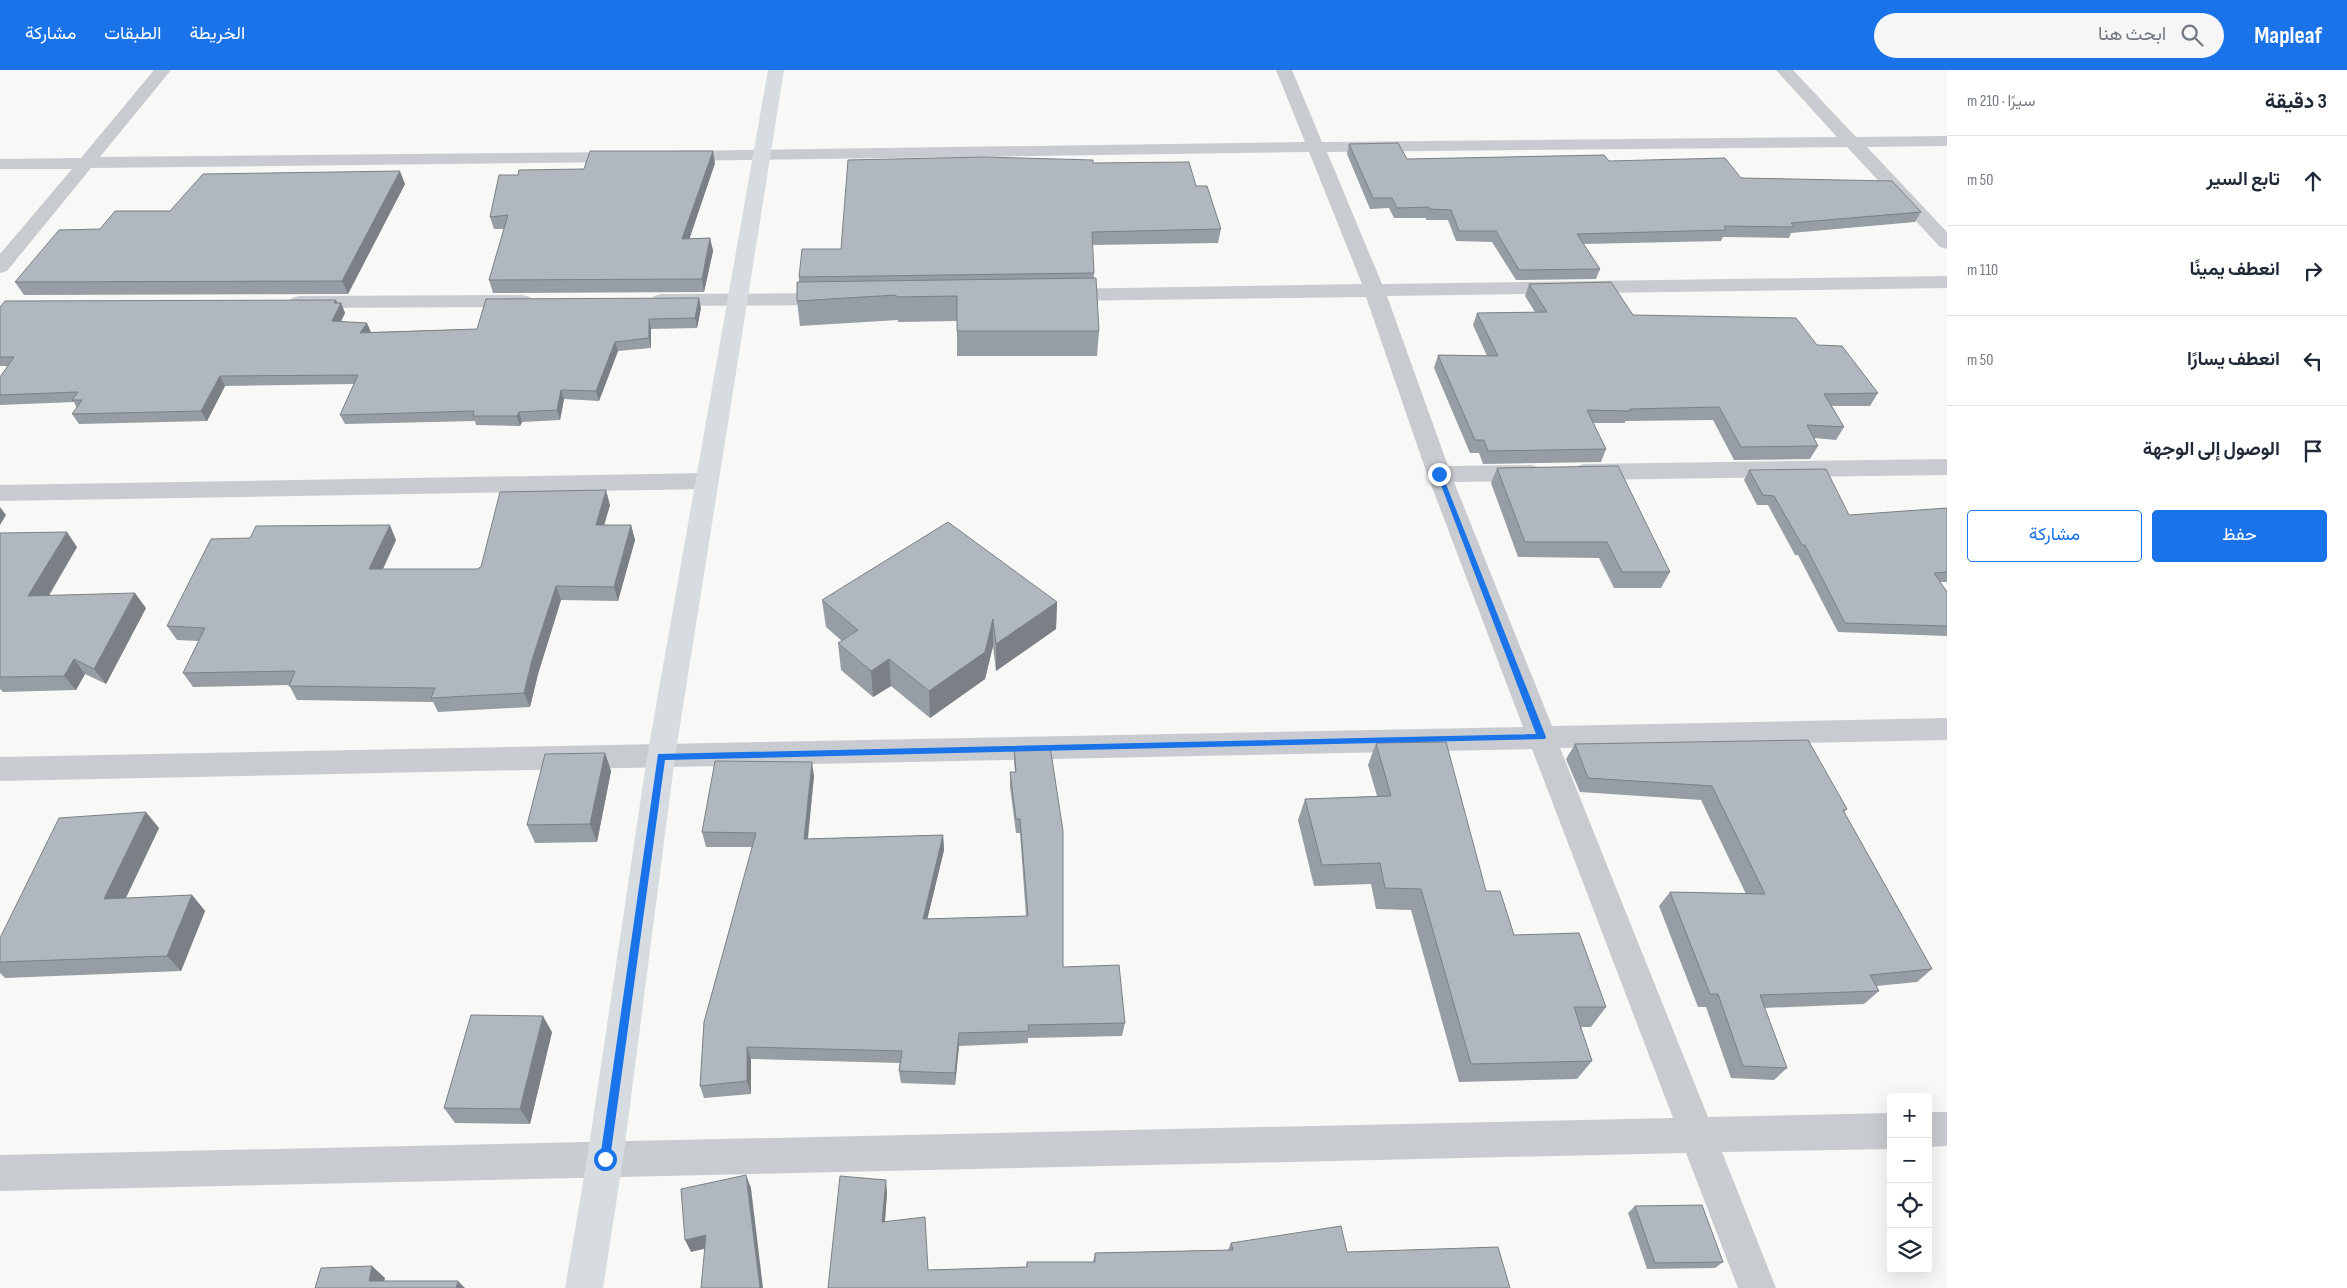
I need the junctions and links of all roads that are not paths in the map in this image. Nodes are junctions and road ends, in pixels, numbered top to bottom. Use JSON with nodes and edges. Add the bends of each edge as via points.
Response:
{"nodes":[{"id":1,"x":163,"y":70,"type":"edge"},
{"id":2,"x":776,"y":70,"type":"edge"},
{"id":3,"x":1284,"y":70,"type":"edge"},
{"id":4,"x":1784,"y":70,"type":"edge"},
{"id":5,"x":1947,"y":141,"type":"edge"},
{"id":6,"x":1850,"y":142,"type":"junction"},
{"id":7,"x":1316,"y":146,"type":"junction"},
{"id":8,"x":760,"y":155,"type":"junction"},
{"id":9,"x":642,"y":156,"type":"edge"},
{"id":10,"x":661,"y":156,"type":"edge"},
{"id":11,"x":88,"y":163,"type":"junction"},
{"id":12,"x":0,"y":164,"type":"edge"},
{"id":13,"x":1947,"y":243,"type":"edge"},
{"id":14,"x":0,"y":267,"type":"edge"},
{"id":15,"x":1947,"y":282,"type":"edge"},
{"id":16,"x":1374,"y":290,"type":"junction"},
{"id":17,"x":1036,"y":296,"type":"edge"},
{"id":18,"x":848,"y":298,"type":"edge"},
{"id":19,"x":638,"y":300,"type":"edge"},
{"id":20,"x":738,"y":300,"type":"junction"},
{"id":21,"x":539,"y":301,"type":"edge"},
{"id":22,"x":279,"y":302,"type":"edge"},
{"id":23,"x":1947,"y":468,"type":"edge"},
{"id":24,"x":1439,"y":474,"type":"junction"},
{"id":25,"x":707,"y":481,"type":"junction"},
{"id":26,"x":0,"y":493,"type":"edge"},
{"id":27,"x":1947,"y":729,"type":"edge"},
{"id":28,"x":1542,"y":737,"type":"junction"},
{"id":29,"x":661,"y":757,"type":"junction"},
{"id":30,"x":0,"y":770,"type":"edge"},
{"id":31,"x":1932,"y":1130,"type":"edge"},
{"id":32,"x":1947,"y":1130,"type":"edge"},
{"id":33,"x":1887,"y":1131,"type":"edge"},
{"id":34,"x":1696,"y":1134,"type":"junction"},
{"id":35,"x":605,"y":1159,"type":"junction"},
{"id":36,"x":0,"y":1173,"type":"edge"},
{"id":37,"x":584,"y":1288,"type":"edge"},
{"id":38,"x":1757,"y":1288,"type":"edge"}],
"edges":[{"from":1,"to":11,"type":"street"},
{"from":2,"to":8,"type":"street"},
{"from":3,"to":7,"type":"street"},
{"from":4,"to":6,"type":"street"},
{"from":5,"to":6,"type":"street"},
{"from":6,"to":7,"type":"street"},
{"from":6,"to":13,"type":"street"},
{"from":7,"to":8,"type":"street"},
{"from":7,"to":16,"type":"street"},
{"from":8,"to":10,"type":"street"},
{"from":8,"to":20,"type":"street"},
{"from":9,"to":11,"type":"street"},
{"from":11,"to":12,"type":"street"},
{"from":11,"to":14,"type":"street"},
{"from":15,"to":16,"type":"street"},
{"from":16,"to":17,"type":"street"},
{"from":16,"to":24,"type":"street"},
{"from":18,"to":20,"type":"street"},
{"from":19,"to":20,"type":"street"},
{"from":20,"to":25,"type":"street"},
{"from":21,"to":22,"type":"street"},
{"from":23,"to":24,"type":"street"},
{"from":24,"to":28,"type":"street"},
{"from":25,"to":26,"type":"street"},
{"from":25,"to":29,"type":"street"},
{"from":27,"to":28,"type":"street"},
{"from":28,"to":29,"type":"street"},
{"from":28,"to":34,"type":"street"},
{"from":29,"to":30,"type":"street"},
{"from":29,"to":35,"type":"street"},
{"from":31,"to":32,"type":"street"},
{"from":33,"to":34,"type":"street"},
{"from":34,"to":35,"type":"street"},
{"from":34,"to":38,"type":"street"},
{"from":35,"to":36,"type":"street"},
{"from":35,"to":37,"type":"street"}]}
